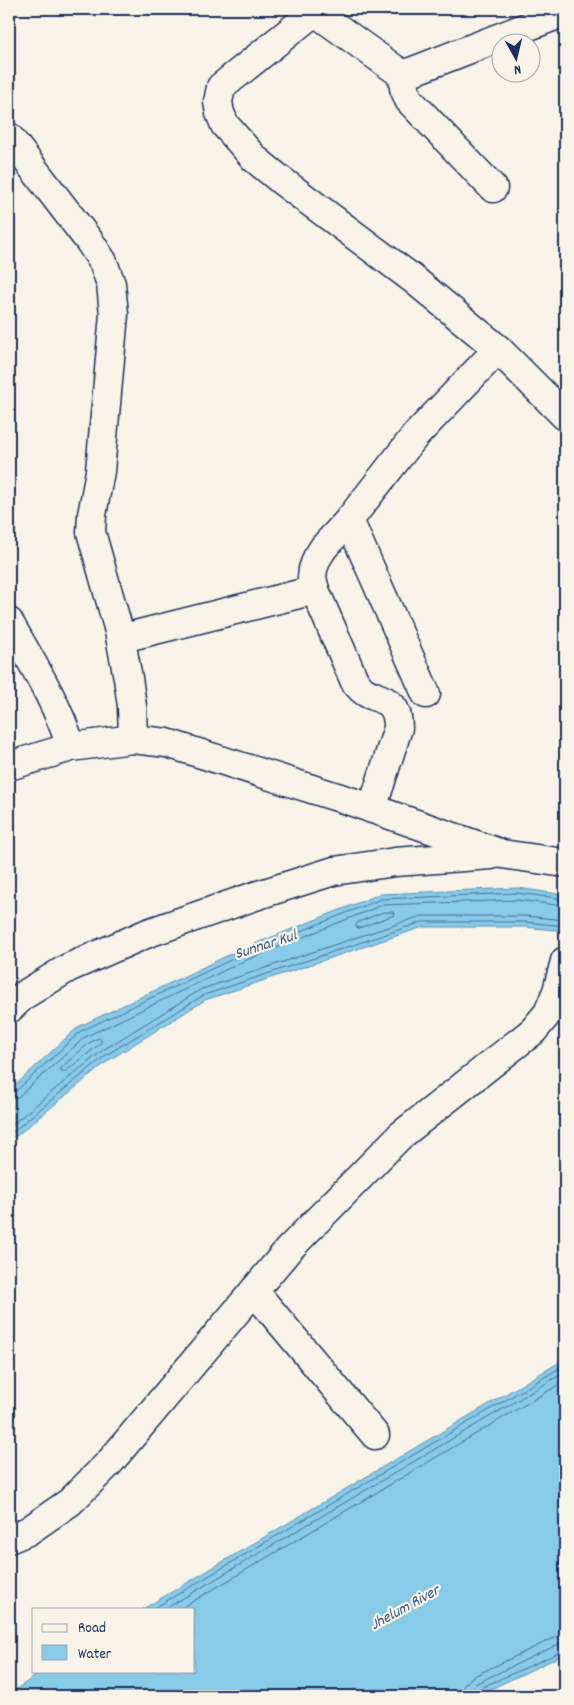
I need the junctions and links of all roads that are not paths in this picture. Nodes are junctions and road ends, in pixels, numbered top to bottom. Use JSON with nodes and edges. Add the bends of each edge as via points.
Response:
{"nodes":[{"id":1,"x":313,"y":10,"type":"edge"},
{"id":2,"x":565,"y":12,"type":"edge"},
{"id":3,"x":403,"y":75,"type":"junction"},
{"id":4,"x":9,"y":137,"type":"edge"},
{"id":5,"x":493,"y":188,"type":"dead end"},
{"id":6,"x":498,"y":349,"type":"junction"},
{"id":7,"x":565,"y":416,"type":"edge"},
{"id":8,"x":349,"y":520,"type":"junction"},
{"id":9,"x":315,"y":590,"type":"junction"},
{"id":10,"x":9,"y":622,"type":"edge"},
{"id":11,"x":134,"y":635,"type":"dead end"},
{"id":12,"x":426,"y":694,"type":"dead end"},
{"id":13,"x":133,"y":739,"type":"junction"},
{"id":14,"x":71,"y":747,"type":"junction"},
{"id":15,"x":9,"y":766,"type":"edge"},
{"id":16,"x":372,"y":809,"type":"junction"},
{"id":17,"x":502,"y":854,"type":"junction"},
{"id":18,"x":565,"y":863,"type":"edge"},
{"id":19,"x":565,"y":962,"type":"edge"},
{"id":20,"x":9,"y":1010,"type":"edge"},
{"id":21,"x":254,"y":1290,"type":"junction"},
{"id":22,"x":375,"y":1435,"type":"dead end"},
{"id":23,"x":9,"y":1540,"type":"edge"}],
"edges":[{"from":1,"to":3,"type":"street"},
{"from":1,"to":6,"type":"street","via":[[221,87],[218,102],[225,125],[256,159],[282,181],[413,279]]},
{"from":2,"to":3,"type":"street"},
{"from":3,"to":5,"type":"street","via":[[409,100]]},
{"from":4,"to":13,"type":"street","via":[[90,242],[103,262],[111,284],[114,314],[100,471],[91,532],[119,631],[132,706]]},
{"from":6,"to":7,"type":"street"},
{"from":6,"to":8,"type":"street","via":[[415,436]]},
{"from":8,"to":9,"type":"street","via":[[317,558],[312,578]]},
{"from":8,"to":12,"type":"street"},
{"from":9,"to":11,"type":"street"},
{"from":9,"to":16,"type":"street","via":[[355,682],[365,692],[388,701],[398,719]]},
{"from":10,"to":14,"type":"street","via":[[51,695]]},
{"from":13,"to":14,"type":"street"},
{"from":13,"to":16,"type":"street","via":[[167,743]]},
{"from":14,"to":15,"type":"street"},
{"from":16,"to":17,"type":"street"},
{"from":17,"to":18,"type":"street"},
{"from":17,"to":20,"type":"street","via":[[395,862],[334,871],[258,895],[148,933],[68,968],[24,995]]},
{"from":19,"to":21,"type":"street","via":[[548,1013],[533,1031],[400,1136],[289,1249]]},
{"from":21,"to":22,"type":"street"},
{"from":21,"to":23,"type":"street","via":[[110,1462],[70,1502]]}]}
